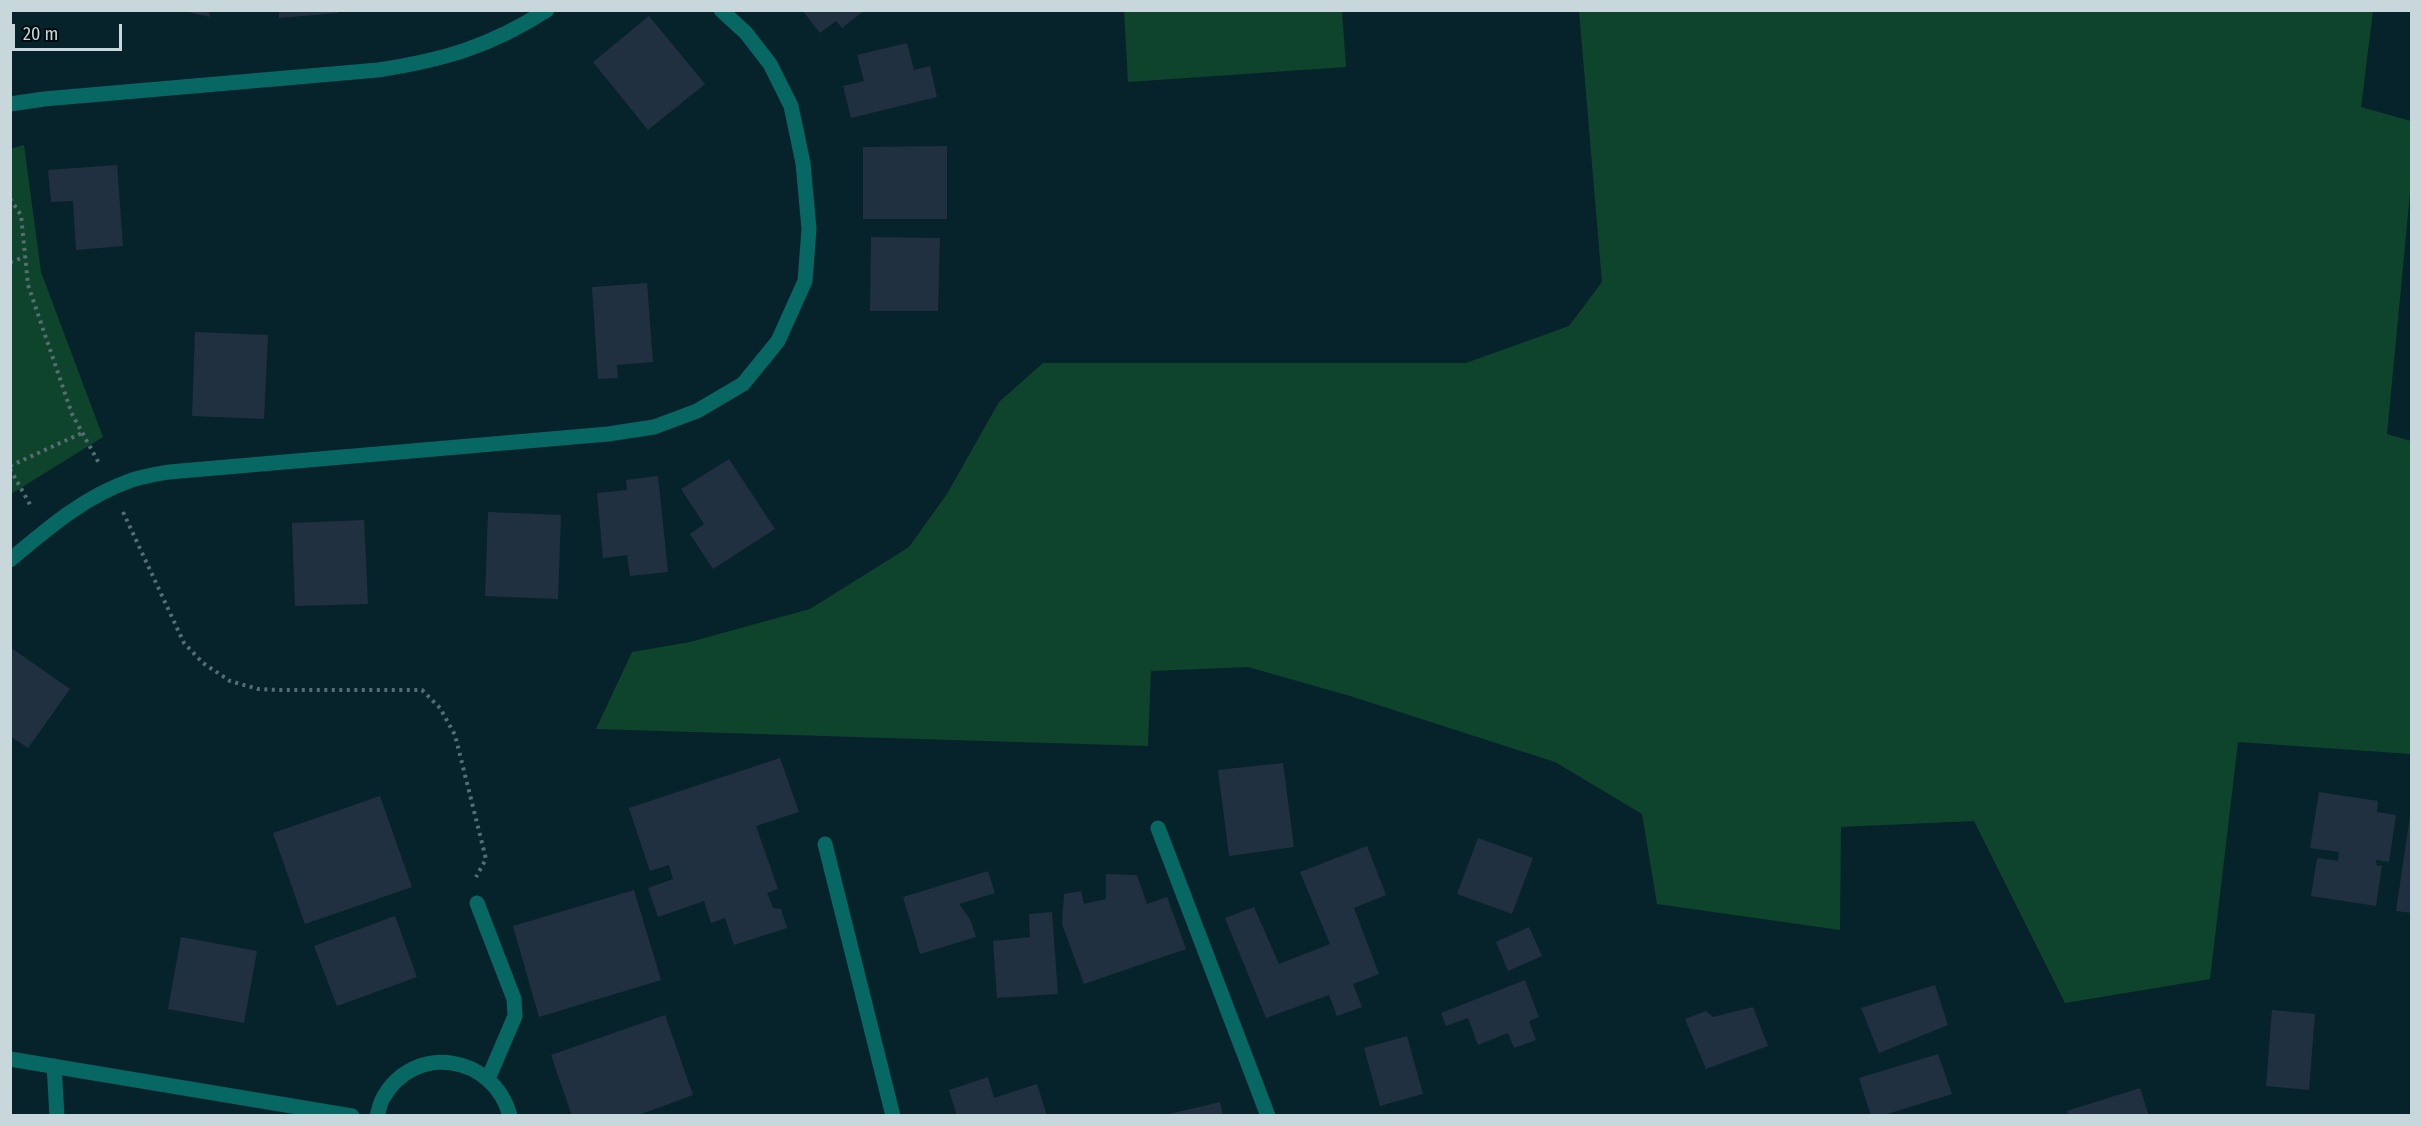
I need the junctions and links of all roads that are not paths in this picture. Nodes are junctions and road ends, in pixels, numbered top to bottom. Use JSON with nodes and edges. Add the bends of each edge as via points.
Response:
{"nodes":[{"id":1,"x":547,"y":10,"type":"edge"},
{"id":2,"x":721,"y":10,"type":"edge"},
{"id":3,"x":10,"y":104,"type":"edge"},
{"id":4,"x":10,"y":560,"type":"edge"},
{"id":5,"x":1158,"y":828,"type":"dead end"},
{"id":6,"x":825,"y":844,"type":"dead end"},
{"id":7,"x":477,"y":903,"type":"road end"},
{"id":8,"x":10,"y":1059,"type":"edge"},
{"id":9,"x":54,"y":1066,"type":"junction"},
{"id":10,"x":488,"y":1079,"type":"junction"},
{"id":11,"x":57,"y":1116,"type":"edge"},
{"id":12,"x":352,"y":1116,"type":"edge"},
{"id":13,"x":377,"y":1116,"type":"edge"},
{"id":14,"x":510,"y":1116,"type":"edge"},
{"id":15,"x":892,"y":1116,"type":"edge"},
{"id":16,"x":1268,"y":1116,"type":"edge"}],
"edges":[{"from":1,"to":3,"type":"street","via":[[515,31],[424,63]]},
{"from":2,"to":4,"type":"street","via":[[746,33],[770,64],[791,106],[809,229],[805,281],[778,341],[743,384],[697,411],[654,427],[169,472],[133,480],[70,511]]},
{"from":5,"to":16,"type":"street"},
{"from":6,"to":15,"type":"street"},
{"from":7,"to":10,"type":"street","via":[[514,999],[515,1016]]},
{"from":8,"to":9,"type":"street"},
{"from":9,"to":11,"type":"street"},
{"from":9,"to":12,"type":"street"},
{"from":10,"to":13,"type":"street","via":[[457,1063],[414,1068],[382,1098]]},
{"from":10,"to":14,"type":"street","via":[[507,1102]]}]}
